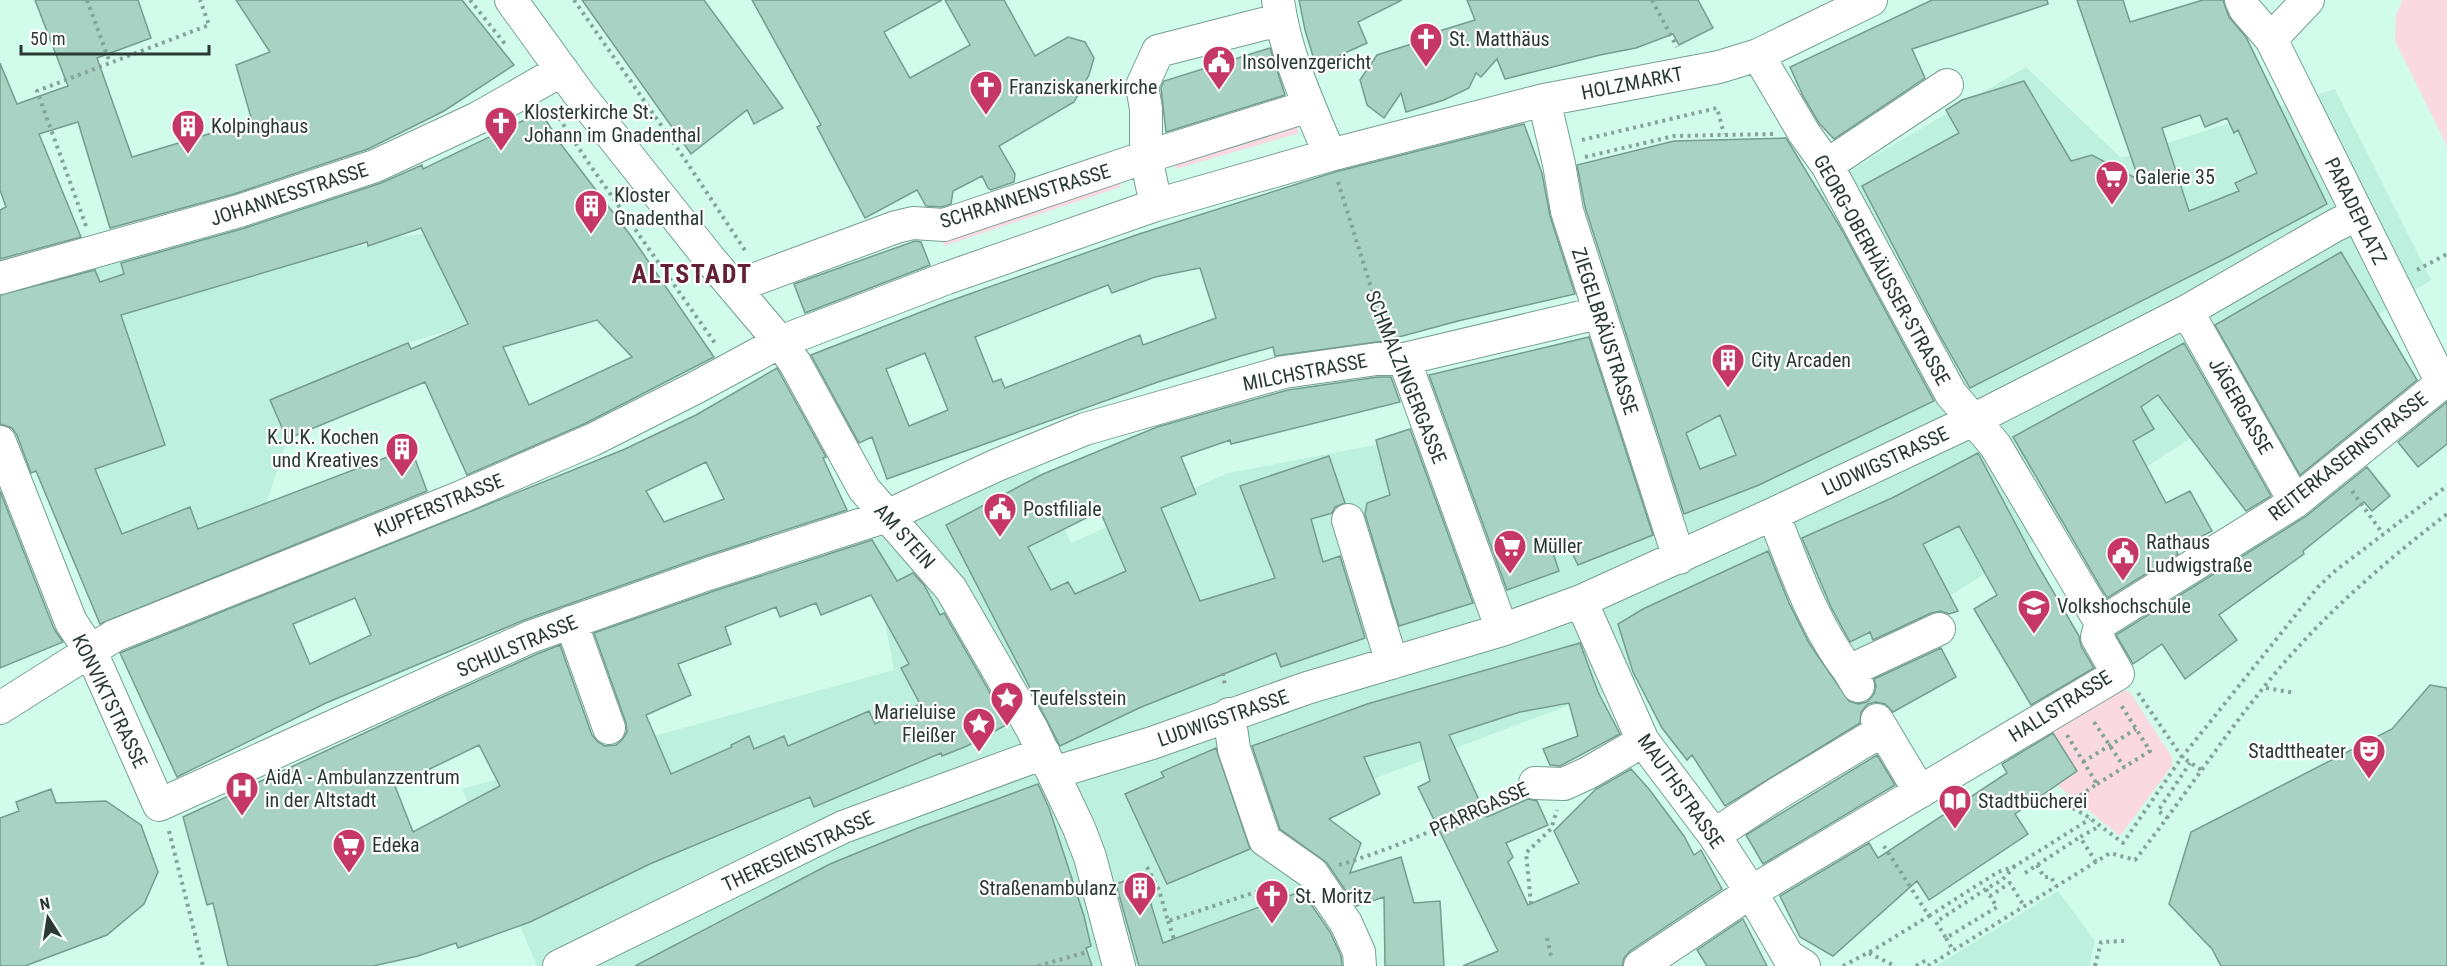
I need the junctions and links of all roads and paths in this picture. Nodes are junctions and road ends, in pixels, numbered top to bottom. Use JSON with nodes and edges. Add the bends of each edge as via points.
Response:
{"nodes":[{"id":1,"x":87,"y":0,"type":"edge"},
{"id":2,"x":200,"y":0,"type":"edge"},
{"id":3,"x":470,"y":0,"type":"edge"},
{"id":4,"x":511,"y":0,"type":"edge"},
{"id":5,"x":574,"y":0,"type":"edge"},
{"id":6,"x":1652,"y":0,"type":"edge"},
{"id":7,"x":1871,"y":0,"type":"edge"},
{"id":8,"x":2308,"y":0,"type":"edge"},
{"id":9,"x":2243,"y":5,"type":"edge"},
{"id":10,"x":1279,"y":11,"type":"edge"},
{"id":11,"x":2271,"y":39,"type":"junction"},
{"id":12,"x":507,"y":46,"type":"dead end"},
{"id":13,"x":1758,"y":55,"type":"junction"},
{"id":14,"x":110,"y":63,"type":"junction"},
{"id":15,"x":1689,"y":72,"type":"junction"},
{"id":16,"x":549,"y":77,"type":"junction"},
{"id":17,"x":1947,"y":85,"type":"dead end"},
{"id":18,"x":1544,"y":100,"type":"junction"},
{"id":19,"x":1309,"y":106,"type":"junction"},
{"id":20,"x":1724,"y":134,"type":"junction"},
{"id":21,"x":1804,"y":134,"type":"junction"},
{"id":22,"x":1330,"y":155,"type":"junction"},
{"id":23,"x":1557,"y":155,"type":"junction"},
{"id":24,"x":1146,"y":157,"type":"junction"},
{"id":25,"x":1834,"y":178,"type":"junction"},
{"id":26,"x":1156,"y":205,"type":"junction"},
{"id":27,"x":2358,"y":214,"type":"junction"},
{"id":28,"x":95,"y":252,"type":"junction"},
{"id":29,"x":2447,"y":254,"type":"edge"},
{"id":30,"x":0,"y":278,"type":"edge"},
{"id":31,"x":748,"y":282,"type":"junction"},
{"id":32,"x":2392,"y":284,"type":"junction"},
{"id":33,"x":2187,"y":311,"type":"junction"},
{"id":34,"x":1600,"y":318,"type":"junction"},
{"id":35,"x":780,"y":342,"type":"junction"},
{"id":36,"x":732,"y":367,"type":"junction"},
{"id":37,"x":1406,"y":367,"type":"junction"},
{"id":38,"x":2442,"y":383,"type":"joint"},
{"id":39,"x":1973,"y":420,"type":"junction"},
{"id":40,"x":0,"y":442,"type":"edge"},
{"id":41,"x":2336,"y":469,"type":"junction"},
{"id":42,"x":2447,"y":486,"type":"edge"},
{"id":43,"x":2295,"y":502,"type":"junction"},
{"id":44,"x":1773,"y":514,"type":"junction"},
{"id":45,"x":2447,"y":514,"type":"edge"},
{"id":46,"x":887,"y":516,"type":"junction"},
{"id":47,"x":1348,"y":520,"type":"dead end"},
{"id":48,"x":2384,"y":534,"type":"junction"},
{"id":49,"x":1679,"y":558,"type":"junction"},
{"id":50,"x":1581,"y":601,"type":"junction"},
{"id":51,"x":571,"y":622,"type":"junction"},
{"id":52,"x":2101,"y":623,"type":"junction"},
{"id":53,"x":1939,"y":629,"type":"dead end"},
{"id":54,"x":1502,"y":630,"type":"junction"},
{"id":55,"x":91,"y":652,"type":"junction"},
{"id":56,"x":1392,"y":663,"type":"junction"},
{"id":57,"x":2124,"y":679,"type":"junction"},
{"id":58,"x":2265,"y":688,"type":"junction"},
{"id":59,"x":2295,"y":693,"type":"dead end"},
{"id":60,"x":0,"y":708,"type":"edge"},
{"id":61,"x":2053,"y":712,"type":"junction"},
{"id":62,"x":1229,"y":714,"type":"junction"},
{"id":63,"x":2094,"y":722,"type":"dead end"},
{"id":64,"x":609,"y":728,"type":"dead end"},
{"id":65,"x":2136,"y":728,"type":"junction"},
{"id":66,"x":1643,"y":741,"type":"junction"},
{"id":67,"x":2109,"y":745,"type":"junction"},
{"id":68,"x":1043,"y":752,"type":"junction"},
{"id":69,"x":2182,"y":757,"type":"junction"},
{"id":70,"x":2083,"y":762,"type":"junction"},
{"id":71,"x":2190,"y":763,"type":"junction"},
{"id":72,"x":2124,"y":767,"type":"junction"},
{"id":73,"x":2201,"y":771,"type":"junction"},
{"id":74,"x":1535,"y":783,"type":"joint"},
{"id":75,"x":2097,"y":784,"type":"junction"},
{"id":76,"x":1920,"y":792,"type":"junction"},
{"id":77,"x":159,"y":805,"type":"junction"},
{"id":78,"x":2090,"y":818,"type":"junction"},
{"id":79,"x":2168,"y":818,"type":"junction"},
{"id":80,"x":1869,"y":823,"type":"junction"},
{"id":81,"x":2100,"y":826,"type":"junction"},
{"id":82,"x":1551,"y":829,"type":"dead end"},
{"id":83,"x":1714,"y":836,"type":"junction"},
{"id":84,"x":2080,"y":837,"type":"junction"},
{"id":85,"x":2096,"y":862,"type":"junction"},
{"id":86,"x":2037,"y":865,"type":"junction"},
{"id":87,"x":2015,"y":866,"type":"junction"},
{"id":88,"x":1147,"y":867,"type":"dead end"},
{"id":89,"x":1312,"y":873,"type":"junction"},
{"id":90,"x":2025,"y":873,"type":"dead end"},
{"id":91,"x":2056,"y":886,"type":"junction"},
{"id":92,"x":1749,"y":889,"type":"junction"},
{"id":93,"x":1986,"y":889,"type":"junction"},
{"id":94,"x":1990,"y":896,"type":"junction"},
{"id":95,"x":1530,"y":904,"type":"dead end"},
{"id":96,"x":2024,"y":906,"type":"junction"},
{"id":97,"x":1929,"y":915,"type":"junction"},
{"id":98,"x":1168,"y":921,"type":"junction"},
{"id":99,"x":1547,"y":938,"type":"dead end"},
{"id":100,"x":1946,"y":938,"type":"junction"},
{"id":101,"x":1174,"y":939,"type":"dead end"},
{"id":102,"x":2124,"y":941,"type":"dead end"},
{"id":103,"x":1953,"y":950,"type":"junction"},
{"id":104,"x":1869,"y":952,"type":"junction"},
{"id":105,"x":1115,"y":955,"type":"edge"},
{"id":106,"x":1928,"y":959,"type":"dead end"},
{"id":107,"x":1552,"y":960,"type":"dead end"},
{"id":108,"x":203,"y":966,"type":"edge"},
{"id":109,"x":559,"y":966,"type":"edge"},
{"id":110,"x":1038,"y":966,"type":"edge"},
{"id":111,"x":1360,"y":966,"type":"edge"},
{"id":112,"x":1640,"y":966,"type":"edge"},
{"id":113,"x":1804,"y":966,"type":"edge"},
{"id":114,"x":1843,"y":966,"type":"edge"},
{"id":115,"x":1895,"y":966,"type":"edge"},
{"id":116,"x":1916,"y":966,"type":"edge"},
{"id":117,"x":1928,"y":966,"type":"edge"},
{"id":118,"x":2095,"y":966,"type":"edge"}],
"edges":[{"from":1,"to":14,"type":"path"},
{"from":2,"to":14,"type":"path","via":[[209,25]]},
{"from":3,"to":12,"type":"path"},
{"from":4,"to":16,"type":"street","name":"AM STEIN"},
{"from":5,"to":31,"type":"path","via":[[659,122]]},
{"from":6,"to":15,"type":"path"},
{"from":7,"to":13,"type":"street","name":"HOLZMARKT"},
{"from":8,"to":11,"type":"street"},
{"from":9,"to":11,"type":"street","name":"PARADEPLATZ"},
{"from":10,"to":19,"type":"street"},
{"from":10,"to":24,"type":"street","via":[[1263,24],[1158,51],[1142,86]]},
{"from":11,"to":27,"type":"street","name":"PARADEPLATZ"},
{"from":13,"to":15,"type":"street","name":"HOLZMARKT"},
{"from":13,"to":21,"type":"street","name":"GEORG-OBERHÄUSSER-STRASSE"},
{"from":14,"to":28,"type":"path","via":[[37,92]]},
{"from":15,"to":18,"type":"street","name":"HOLZMARKT"},
{"from":16,"to":28,"type":"street","name":"JOHANNESSTRASSE","via":[[478,118],[375,166]]},
{"from":16,"to":31,"type":"street","name":"AM STEIN","via":[[709,258]]},
{"from":16,"to":36,"type":"path","via":[[590,165]]},
{"from":17,"to":25,"type":"street"},
{"from":18,"to":22,"type":"street"},
{"from":18,"to":23,"type":"street","name":"ZIEGELBRÄUSTRASSE"},
{"from":19,"to":22,"type":"street"},
{"from":19,"to":24,"type":"street","name":"SCHRANNENSTRASSE"},
{"from":20,"to":21,"type":"path"},
{"from":20,"to":23,"type":"path","via":[[1674,136]]},
{"from":20,"to":23,"type":"path","via":[[1717,108]]},
{"from":21,"to":25,"type":"street","name":"GEORG-OBERHÄUSSER-STRASSE"},
{"from":22,"to":26,"type":"street"},
{"from":22,"to":37,"type":"path","name":"SCHMALZINGERGASSE","via":[[1387,338]]},
{"from":23,"to":34,"type":"street","name":"ZIEGELBRÄUSTRASSE","via":[[1567,211]]},
{"from":24,"to":26,"type":"street"},
{"from":24,"to":31,"type":"street","name":"SCHRANNENSTRASSE","via":[[944,225],[896,226]]},
{"from":25,"to":39,"type":"street","name":"GEORG-OBERHÄUSSER-STRASSE","via":[[1951,394]]},
{"from":26,"to":35,"type":"street"},
{"from":27,"to":32,"type":"street","name":"PARADEPLATZ"},
{"from":27,"to":33,"type":"street","name":"LUDWIGSTRASSE"},
{"from":28,"to":30,"type":"street","name":"JOHANNESSTRASSE"},
{"from":29,"to":32,"type":"path"},
{"from":31,"to":35,"type":"street","name":"AM STEIN"},
{"from":32,"to":38,"type":"street","name":"PARADEPLATZ"},
{"from":33,"to":39,"type":"street","name":"LUDWIGSTRASSE"},
{"from":33,"to":43,"type":"street","name":"JÄGERGASSE"},
{"from":34,"to":37,"type":"street","name":"MILCHSTRASSE"},
{"from":34,"to":49,"type":"street","name":"ZIEGELBRÄUSTRASSE"},
{"from":35,"to":36,"type":"street","name":"KUPFERSTRASSE"},
{"from":35,"to":46,"type":"street","name":"AM STEIN","via":[[864,489]]},
{"from":36,"to":55,"type":"street","name":"KUPFERSTRASSE","via":[[592,440],[461,497],[114,636]]},
{"from":37,"to":46,"type":"street","name":"MILCHSTRASSE","via":[[1377,359],[1284,372],[1138,413],[1085,429],[997,465]]},
{"from":37,"to":54,"type":"street","name":"SCHMALZINGERGASSE"},
{"from":38,"to":41,"type":"street","name":"REITERKASERNSTRASSE"},
{"from":39,"to":44,"type":"street","name":"LUDWIGSTRASSE"},
{"from":39,"to":52,"type":"street","name":"HALLSTRASSE","via":[[1995,445]]},
{"from":40,"to":55,"type":"street","name":"KONVIKTSTRASSE","via":[[70,622]]},
{"from":41,"to":43,"type":"street","name":"REITERKASERNSTRASSE"},
{"from":41,"to":48,"type":"path"},
{"from":42,"to":48,"type":"path"},
{"from":43,"to":52,"type":"street","name":"REITERKASERNSTRASSE"},
{"from":44,"to":49,"type":"street","name":"LUDWIGSTRASSE"},
{"from":44,"to":53,"type":"street","via":[[1814,613],[1833,651],[1853,678]]},
{"from":45,"to":58,"type":"path","via":[[2404,546],[2348,598],[2300,645]]},
{"from":46,"to":51,"type":"street","name":"SCHULSTRASSE"},
{"from":46,"to":68,"type":"street","name":"AM STEIN","via":[[951,589]]},
{"from":47,"to":56,"type":"street"},
{"from":48,"to":69,"type":"path","via":[[2318,587]]},
{"from":49,"to":50,"type":"street","name":"LUDWIGSTRASSE"},
{"from":50,"to":54,"type":"street","name":"LUDWIGSTRASSE"},
{"from":50,"to":66,"type":"street","name":"MAUTHSTRASSE"},
{"from":51,"to":64,"type":"street"},
{"from":51,"to":77,"type":"street","name":"SCHULSTRASSE"},
{"from":52,"to":57,"type":"street","name":"HALLSTRASSE","via":[[2097,637]]},
{"from":54,"to":56,"type":"street","name":"LUDWIGSTRASSE"},
{"from":55,"to":60,"type":"street","name":"KUPFERSTRASSE"},
{"from":55,"to":77,"type":"street","name":"KONVIKTSTRASSE"},
{"from":56,"to":62,"type":"street","name":"LUDWIGSTRASSE"},
{"from":57,"to":61,"type":"street","name":"HALLSTRASSE"},
{"from":57,"to":65,"type":"path","via":[[2121,705]]},
{"from":57,"to":69,"type":"path"},
{"from":58,"to":59,"type":"path"},
{"from":58,"to":73,"type":"path"},
{"from":61,"to":70,"type":"path"},
{"from":61,"to":76,"type":"street","name":"HALLSTRASSE"},
{"from":62,"to":68,"type":"street","name":"LUDWIGSTRASSE","via":[[1152,743]]},
{"from":62,"to":89,"type":"street","via":[[1234,749],[1265,840]]},
{"from":63,"to":67,"type":"path"},
{"from":65,"to":67,"type":"path"},
{"from":65,"to":72,"type":"path","via":[[2150,751]]},
{"from":66,"to":74,"type":"street","name":"PFARRGASSE","via":[[1564,784]]},
{"from":66,"to":83,"type":"street","name":"MAUTHSTRASSE"},
{"from":67,"to":70,"type":"path"},
{"from":67,"to":72,"type":"path"},
{"from":68,"to":105,"type":"street","name":"AM STEIN","via":[[1090,857]]},
{"from":68,"to":109,"type":"street","name":"THERESIENSTRASSE","via":[[843,827]]},
{"from":69,"to":71,"type":"path"},
{"from":69,"to":81,"type":"path","via":[[2123,843]]},
{"from":70,"to":75,"type":"path"},
{"from":71,"to":73,"type":"path"},
{"from":71,"to":79,"type":"path","via":[[2158,811]]},
{"from":72,"to":75,"type":"path"},
{"from":73,"to":79,"type":"path"},
{"from":74,"to":89,"type":"path","name":"PFARRGASSE","via":[[1432,831]]},
{"from":75,"to":78,"type":"path","via":[[2069,806]]},
{"from":76,"to":80,"type":"street","name":"HALLSTRASSE"},
{"from":76,"to":83,"type":"street","via":[[1880,725]]},
{"from":77,"to":108,"type":"path","via":[[168,823]]},
{"from":78,"to":81,"type":"path"},
{"from":78,"to":87,"type":"path"},
{"from":79,"to":85,"type":"path","via":[[2135,860],[2110,853]]},
{"from":80,"to":92,"type":"street","name":"HALLSTRASSE"},
{"from":80,"to":97,"type":"path"},
{"from":81,"to":84,"type":"path"},
{"from":82,"to":95,"type":"path","via":[[1526,853]]},
{"from":83,"to":92,"type":"street","name":"MAUTHSTRASSE"},
{"from":84,"to":85,"type":"path"},
{"from":84,"to":86,"type":"path"},
{"from":85,"to":91,"type":"path"},
{"from":86,"to":90,"type":"path"},
{"from":86,"to":91,"type":"path"},
{"from":87,"to":93,"type":"path"},
{"from":87,"to":97,"type":"path","via":[[1998,872]]},
{"from":88,"to":98,"type":"path"},
{"from":89,"to":98,"type":"path","name":"PFARRGASSE"},
{"from":89,"to":111,"type":"street","via":[[1346,923],[1359,952]]},
{"from":91,"to":96,"type":"path"},
{"from":92,"to":112,"type":"street","name":"HALLSTRASSE"},
{"from":92,"to":113,"type":"street","name":"MAUTHSTRASSE","via":[[1788,956]]},
{"from":93,"to":94,"type":"path"},
{"from":93,"to":100,"type":"path","via":[[1936,922]]},
{"from":94,"to":96,"type":"path","via":[[2010,883]]},
{"from":94,"to":100,"type":"path","via":[[1997,907]]},
{"from":96,"to":103,"type":"path"},
{"from":97,"to":104,"type":"path"},
{"from":98,"to":101,"type":"path"},
{"from":99,"to":107,"type":"path"},
{"from":100,"to":103,"type":"path"},
{"from":102,"to":118,"type":"path","via":[[2101,942]]},
{"from":103,"to":117,"type":"path"},
{"from":104,"to":114,"type":"path"},
{"from":104,"to":115,"type":"path"},
{"from":105,"to":110,"type":"path"},
{"from":106,"to":116,"type":"path"}]}
